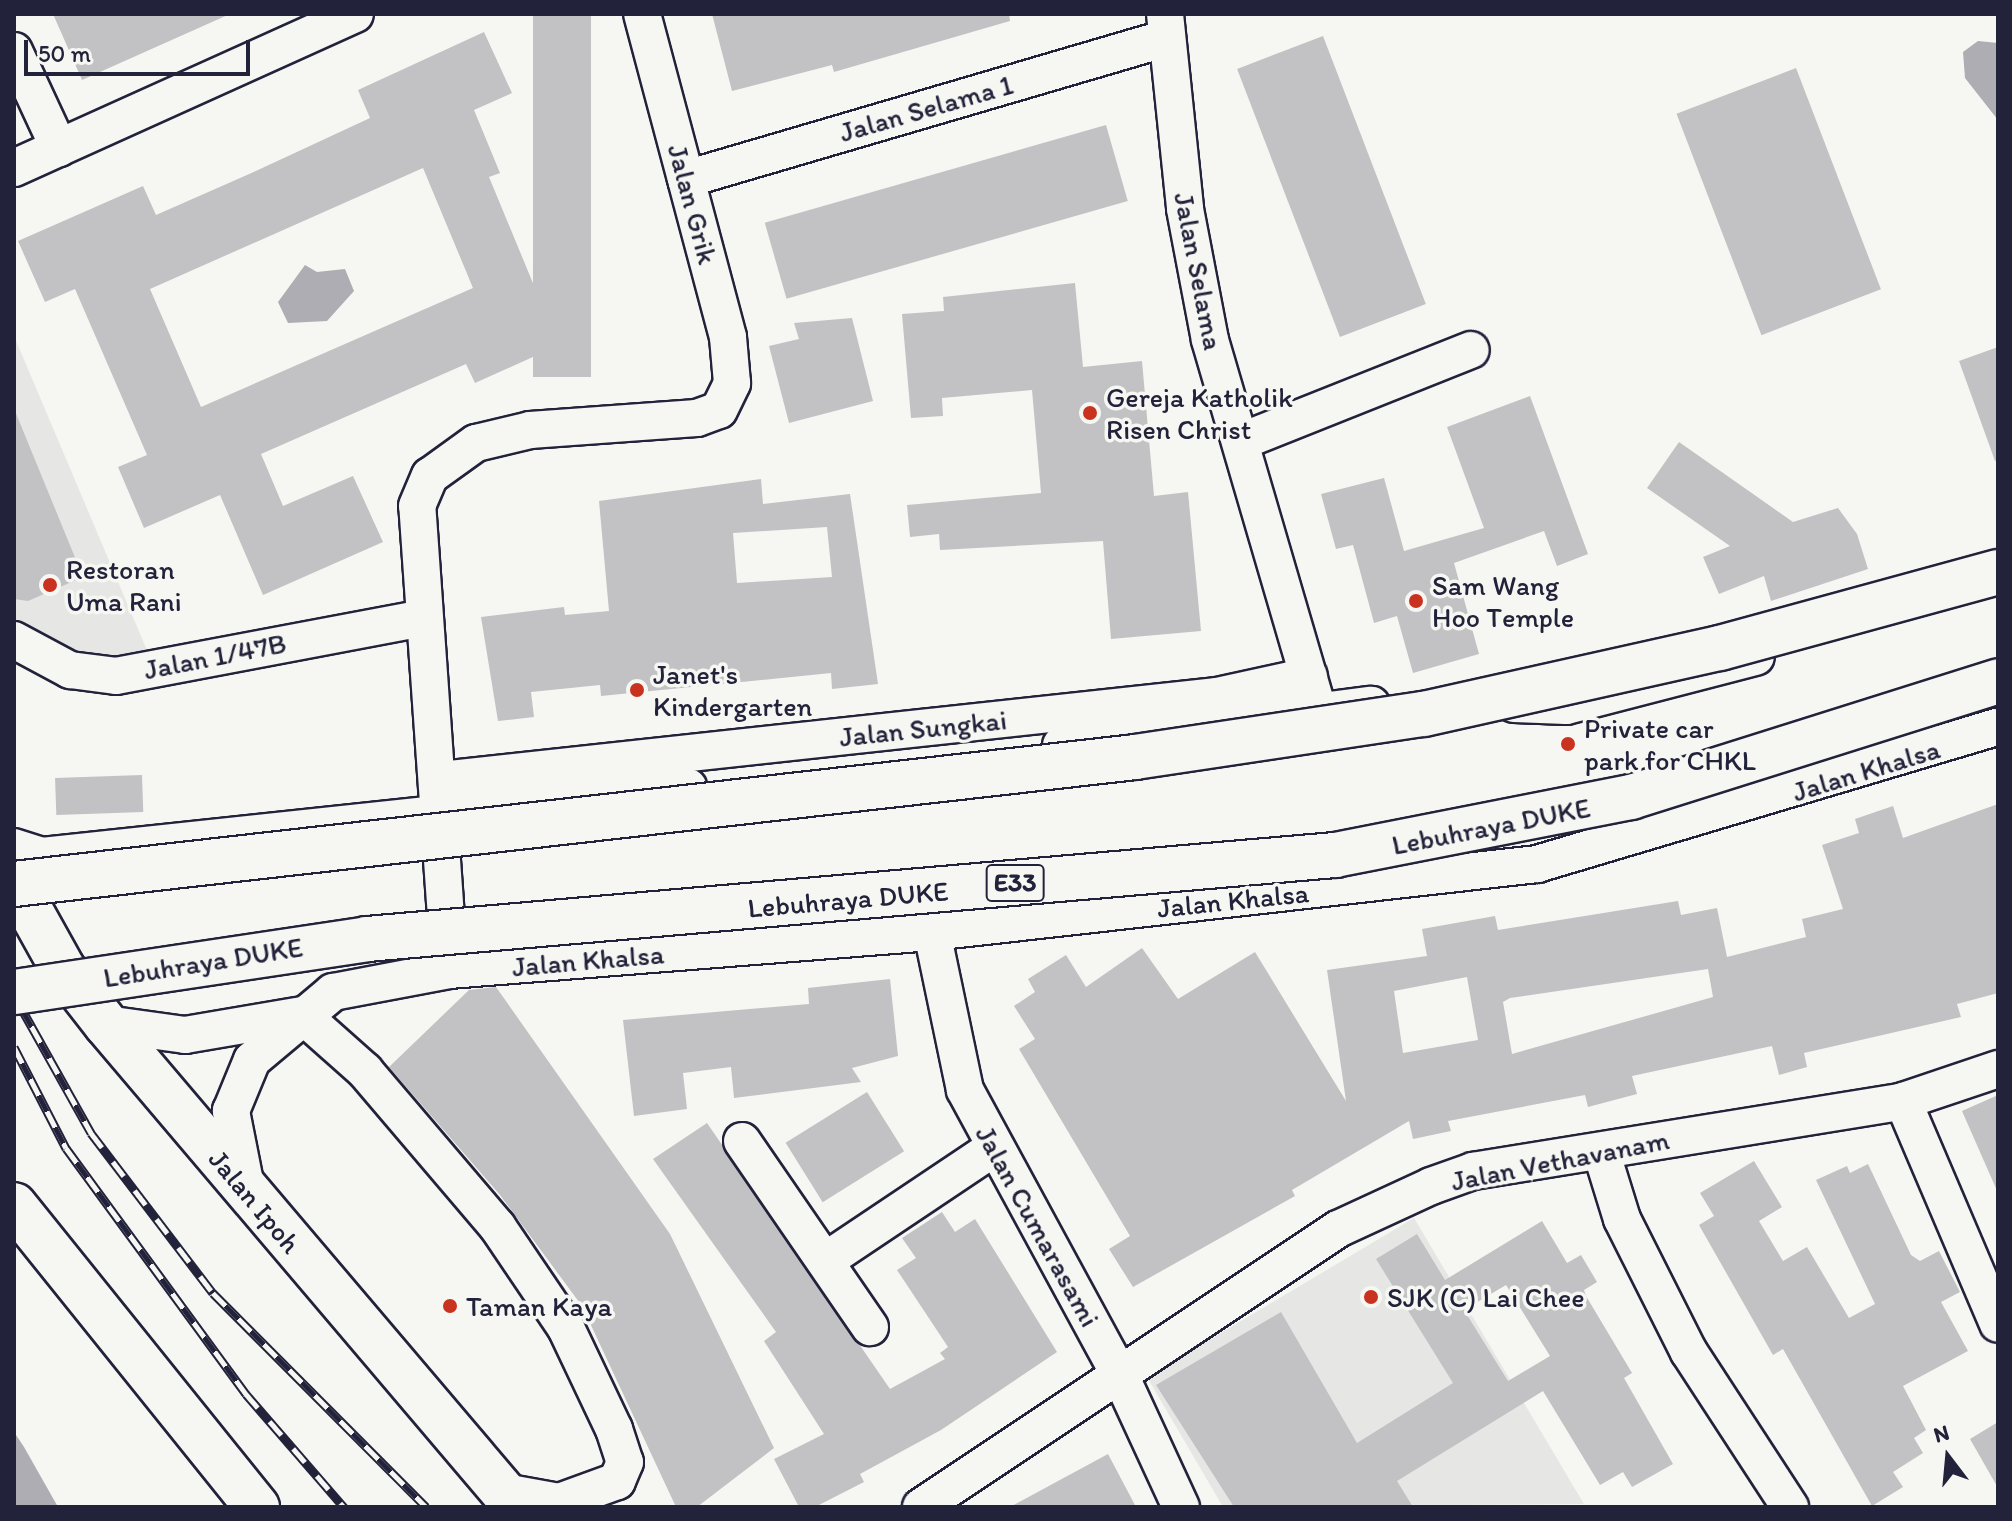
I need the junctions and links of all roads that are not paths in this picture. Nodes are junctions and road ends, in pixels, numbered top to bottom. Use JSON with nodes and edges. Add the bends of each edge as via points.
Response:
{"nodes":[{"id":1,"x":642,"y":14,"type":"edge"},
{"id":2,"x":341,"y":17,"type":"edge"},
{"id":3,"x":1166,"y":26,"type":"edge"},
{"id":4,"x":14,"y":51,"type":"edge"},
{"id":5,"x":59,"y":148,"type":"junction"},
{"id":6,"x":14,"y":168,"type":"edge"},
{"id":7,"x":686,"y":179,"type":"junction"},
{"id":8,"x":1471,"y":350,"type":"dead end"},
{"id":9,"x":1242,"y":441,"type":"junction"},
{"id":10,"x":1998,"y":570,"type":"edge"},
{"id":11,"x":423,"y":618,"type":"junction"},
{"id":12,"x":14,"y":640,"type":"edge"},
{"id":13,"x":1998,"y":681,"type":"edge"},
{"id":14,"x":1314,"y":692,"type":"junction"},
{"id":15,"x":1998,"y":727,"type":"edge"},
{"id":16,"x":441,"y":795,"type":"junction"},
{"id":17,"x":14,"y":847,"type":"edge"},
{"id":18,"x":14,"y":882,"type":"edge"},
{"id":19,"x":932,"y":932,"type":"junction"},
{"id":20,"x":449,"y":970,"type":"junction"},
{"id":21,"x":14,"y":992,"type":"edge"},
{"id":22,"x":302,"y":1015,"type":"junction"},
{"id":23,"x":106,"y":1024,"type":"junction"},
{"id":24,"x":1998,"y":1069,"type":"edge"},
{"id":25,"x":1903,"y":1101,"type":"junction"},
{"id":26,"x":742,"y":1141,"type":"dead end"},
{"id":27,"x":994,"y":1148,"type":"junction"},
{"id":28,"x":1601,"y":1151,"type":"junction"},
{"id":29,"x":247,"y":1192,"type":"junction"},
{"id":30,"x":14,"y":1205,"type":"edge"},
{"id":31,"x":825,"y":1261,"type":"junction"},
{"id":32,"x":1998,"y":1324,"type":"edge"},
{"id":33,"x":870,"y":1327,"type":"dead end"},
{"id":34,"x":1120,"y":1375,"type":"junction"},
{"id":35,"x":510,"y":1500,"type":"edge"},
{"id":36,"x":257,"y":1507,"type":"edge"},
{"id":37,"x":921,"y":1507,"type":"edge"},
{"id":38,"x":1181,"y":1507,"type":"edge"},
{"id":39,"x":1790,"y":1507,"type":"edge"}],
"edges":[{"from":1,"to":7,"type":"street","name":"Jalan Grik"},
{"from":2,"to":5,"type":"street"},
{"from":3,"to":7,"type":"street","name":"Jalan Selama 1"},
{"from":3,"to":9,"type":"street","name":"Jalan Selama","via":[[1185,209],[1210,340]]},
{"from":4,"to":5,"type":"street"},
{"from":5,"to":6,"type":"street"},
{"from":7,"to":11,"type":"street","name":"Jalan Grik","via":[[728,337],[729,396],[697,418],[530,430],[448,458],[430,476],[417,506]]},
{"from":8,"to":9,"type":"street"},
{"from":9,"to":14,"type":"street","name":"Jalan Selama"},
{"from":10,"to":14,"type":"street","name":"Jalan Sungkai","via":[[1696,678],[1566,706]]},
{"from":10,"to":18,"type":"main road","bridge":true,"via":[[1720,648],[1424,714],[1135,757]]},
{"from":11,"to":12,"type":"street","name":"Jalan 1/47B","via":[[93,674],[49,662]]},
{"from":11,"to":16,"type":"street"},
{"from":13,"to":21,"type":"main road","name":"Lebuhraya DUKE","number":"E33","bridge":true,"via":[[1631,797],[1350,853],[367,939]]},
{"from":14,"to":16,"type":"street","name":"Jalan Sungkai","via":[[1217,696]]},
{"from":15,"to":19,"type":"street","name":"Jalan Khalsa","via":[[1537,864]]},
{"from":16,"to":17,"type":"street","name":"Jalan Sungkai","via":[[42,856]]},
{"from":16,"to":20,"type":"street"},
{"from":18,"to":23,"type":"main road","name":"Jalan Ipoh","via":[[63,969]]},
{"from":19,"to":20,"type":"street","name":"Jalan Khalsa"},
{"from":19,"to":27,"type":"street","name":"Jalan Cumarasami","via":[[955,1061]]},
{"from":20,"to":22,"type":"street","name":"Jalan Khalsa","via":[[333,992]]},
{"from":22,"to":23,"type":"street","name":"Jalan Khalsa","via":[[185,1035]]},
{"from":22,"to":29,"type":"street","name":"Jalan Khalsa","via":[[252,1060],[231,1111]]},
{"from":22,"to":35,"type":"street","via":[[365,1071],[497,1226],[566,1328],[614,1429],[625,1462],[617,1481],[559,1502]]},
{"from":23,"to":29,"type":"main road","name":"Jalan Ipoh"},
{"from":24,"to":25,"type":"street","name":"Jalan Vethavanam"},
{"from":25,"to":28,"type":"street","name":"Jalan Vethavanam"},
{"from":25,"to":32,"type":"street"},
{"from":26,"to":31,"type":"street"},
{"from":27,"to":31,"type":"street"},
{"from":27,"to":34,"type":"street","name":"Jalan Cumarasami"},
{"from":28,"to":34,"type":"street","name":"Jalan Vethavanam","via":[[1473,1171],[1404,1198],[1338,1229]]},
{"from":28,"to":39,"type":"street","via":[[1622,1219],[1689,1352]]},
{"from":29,"to":35,"type":"main road","name":"Jalan Ipoh"},
{"from":30,"to":36,"type":"main road"},
{"from":31,"to":33,"type":"street"},
{"from":34,"to":37,"type":"street","name":"Jalan Vethavanam"},
{"from":34,"to":38,"type":"street","name":"Jalan Cumarasami"}]}
